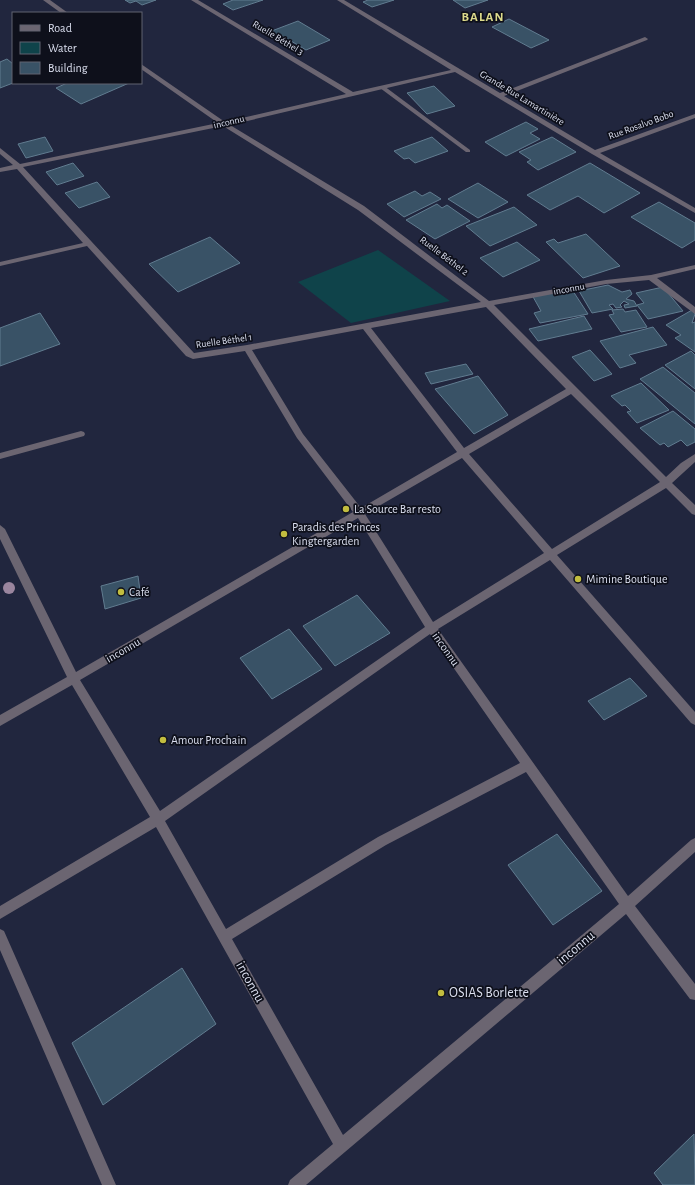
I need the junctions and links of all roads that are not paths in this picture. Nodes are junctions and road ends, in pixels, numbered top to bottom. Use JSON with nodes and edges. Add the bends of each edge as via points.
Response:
{"nodes":[{"id":1,"x":46,"y":0,"type":"edge"},
{"id":2,"x":194,"y":0,"type":"edge"},
{"id":3,"x":340,"y":0,"type":"edge"},
{"id":4,"x":64,"y":12,"type":"edge"},
{"id":5,"x":645,"y":39,"type":"dead end"},
{"id":6,"x":142,"y":67,"type":"edge"},
{"id":7,"x":457,"y":70,"type":"junction"},
{"id":8,"x":382,"y":87,"type":"junction"},
{"id":9,"x":351,"y":94,"type":"junction"},
{"id":10,"x":499,"y":96,"type":"junction"},
{"id":11,"x":695,"y":116,"type":"edge"},
{"id":12,"x":224,"y":124,"type":"junction"},
{"id":13,"x":0,"y":150,"type":"edge"},
{"id":14,"x":468,"y":151,"type":"dead end"},
{"id":15,"x":594,"y":153,"type":"junction"},
{"id":16,"x":18,"y":166,"type":"junction"},
{"id":17,"x":0,"y":170,"type":"edge"},
{"id":18,"x":695,"y":211,"type":"edge"},
{"id":19,"x":87,"y":244,"type":"junction"},
{"id":20,"x":0,"y":264,"type":"edge"},
{"id":21,"x":695,"y":267,"type":"edge"},
{"id":22,"x":652,"y":277,"type":"junction"},
{"id":23,"x":487,"y":303,"type":"junction"},
{"id":24,"x":695,"y":311,"type":"edge"},
{"id":25,"x":365,"y":326,"type":"junction"},
{"id":26,"x":247,"y":348,"type":"junction"},
{"id":27,"x":572,"y":390,"type":"junction"},
{"id":28,"x":81,"y":434,"type":"dead end"},
{"id":29,"x":462,"y":452,"type":"junction"},
{"id":30,"x":0,"y":456,"type":"edge"},
{"id":31,"x":695,"y":457,"type":"edge"},
{"id":32,"x":666,"y":483,"type":"junction"},
{"id":33,"x":695,"y":511,"type":"edge"},
{"id":34,"x":360,"y":514,"type":"junction"},
{"id":35,"x":0,"y":529,"type":"edge"},
{"id":36,"x":552,"y":555,"type":"junction"},
{"id":37,"x":431,"y":628,"type":"junction"},
{"id":38,"x":74,"y":679,"type":"junction"},
{"id":39,"x":695,"y":720,"type":"edge"},
{"id":40,"x":0,"y":721,"type":"edge"},
{"id":41,"x":528,"y":766,"type":"junction"},
{"id":42,"x":158,"y":819,"type":"junction"},
{"id":43,"x":695,"y":844,"type":"edge"},
{"id":44,"x":627,"y":905,"type":"junction"},
{"id":45,"x":0,"y":913,"type":"edge"},
{"id":46,"x":0,"y":935,"type":"edge"},
{"id":47,"x":224,"y":937,"type":"junction"},
{"id":48,"x":695,"y":994,"type":"edge"},
{"id":49,"x":341,"y":1145,"type":"junction"},
{"id":50,"x":109,"y":1185,"type":"edge"},
{"id":51,"x":295,"y":1185,"type":"edge"}],
"edges":[{"from":1,"to":4,"type":"street"},
{"from":2,"to":9,"type":"street","name":"Ruelle Béthel 3"},
{"from":3,"to":7,"type":"street","name":"Grande Rue Lamartinière"},
{"from":5,"to":10,"type":"street"},
{"from":6,"to":12,"type":"street","name":"Ruelle Béthel 2"},
{"from":7,"to":8,"type":"street","name":"inconnu"},
{"from":7,"to":10,"type":"street","name":"Grande Rue Lamartinière"},
{"from":8,"to":9,"type":"street","name":"inconnu"},
{"from":8,"to":14,"type":"street"},
{"from":9,"to":12,"type":"street","name":"inconnu"},
{"from":10,"to":15,"type":"street","name":"Grande Rue Lamartinière"},
{"from":11,"to":15,"type":"street","name":"Rue Rosalvo Bobo"},
{"from":12,"to":16,"type":"street","name":"inconnu"},
{"from":12,"to":23,"type":"street","name":"Ruelle Béthel 2","via":[[361,208]]},
{"from":13,"to":16,"type":"street","name":"Ruelle Béthel 1"},
{"from":15,"to":18,"type":"street","name":"Grande Rue Lamartinière"},
{"from":16,"to":17,"type":"street","name":"inconnu"},
{"from":16,"to":19,"type":"street","name":"Ruelle Béthel 1"},
{"from":19,"to":20,"type":"street"},
{"from":19,"to":26,"type":"street","name":"Ruelle Béthel 1","via":[[189,354],[200,356]]},
{"from":21,"to":22,"type":"street","name":"inconnu"},
{"from":22,"to":23,"type":"street","name":"inconnu","via":[[606,282]]},
{"from":22,"to":24,"type":"street"},
{"from":23,"to":25,"type":"street","name":"Ruelle Béthel 1"},
{"from":23,"to":27,"type":"street","name":"Ruelle Béthel 2"},
{"from":25,"to":26,"type":"street","name":"Ruelle Béthel 1"},
{"from":25,"to":29,"type":"street"},
{"from":26,"to":34,"type":"street","name":"inconnu","via":[[300,436]]},
{"from":27,"to":29,"type":"street","name":"inconnu"},
{"from":27,"to":32,"type":"street","name":"Ruelle Béthel 2"},
{"from":28,"to":30,"type":"street"},
{"from":29,"to":34,"type":"street","name":"inconnu"},
{"from":29,"to":36,"type":"street"},
{"from":31,"to":32,"type":"street","name":"inconnu"},
{"from":32,"to":33,"type":"street","name":"Ruelle Béthel 2"},
{"from":32,"to":36,"type":"street","name":"inconnu"},
{"from":34,"to":37,"type":"street","name":"inconnu"},
{"from":34,"to":38,"type":"street","name":"inconnu"},
{"from":35,"to":38,"type":"street","name":"inconnu"},
{"from":36,"to":37,"type":"street","name":"inconnu"},
{"from":36,"to":39,"type":"street"},
{"from":37,"to":41,"type":"street","name":"inconnu"},
{"from":37,"to":42,"type":"street","name":"inconnu"},
{"from":38,"to":40,"type":"street","name":"inconnu"},
{"from":38,"to":42,"type":"street","name":"inconnu"},
{"from":41,"to":44,"type":"street","name":"inconnu"},
{"from":41,"to":47,"type":"street","via":[[382,841]]},
{"from":42,"to":45,"type":"street","name":"inconnu"},
{"from":42,"to":47,"type":"street","name":"inconnu"},
{"from":43,"to":44,"type":"street","name":"inconnu"},
{"from":44,"to":48,"type":"street","name":"inconnu"},
{"from":44,"to":49,"type":"street","name":"inconnu"},
{"from":46,"to":50,"type":"street"},
{"from":47,"to":49,"type":"street","name":"inconnu"},
{"from":49,"to":51,"type":"street","name":"inconnu"}]}
